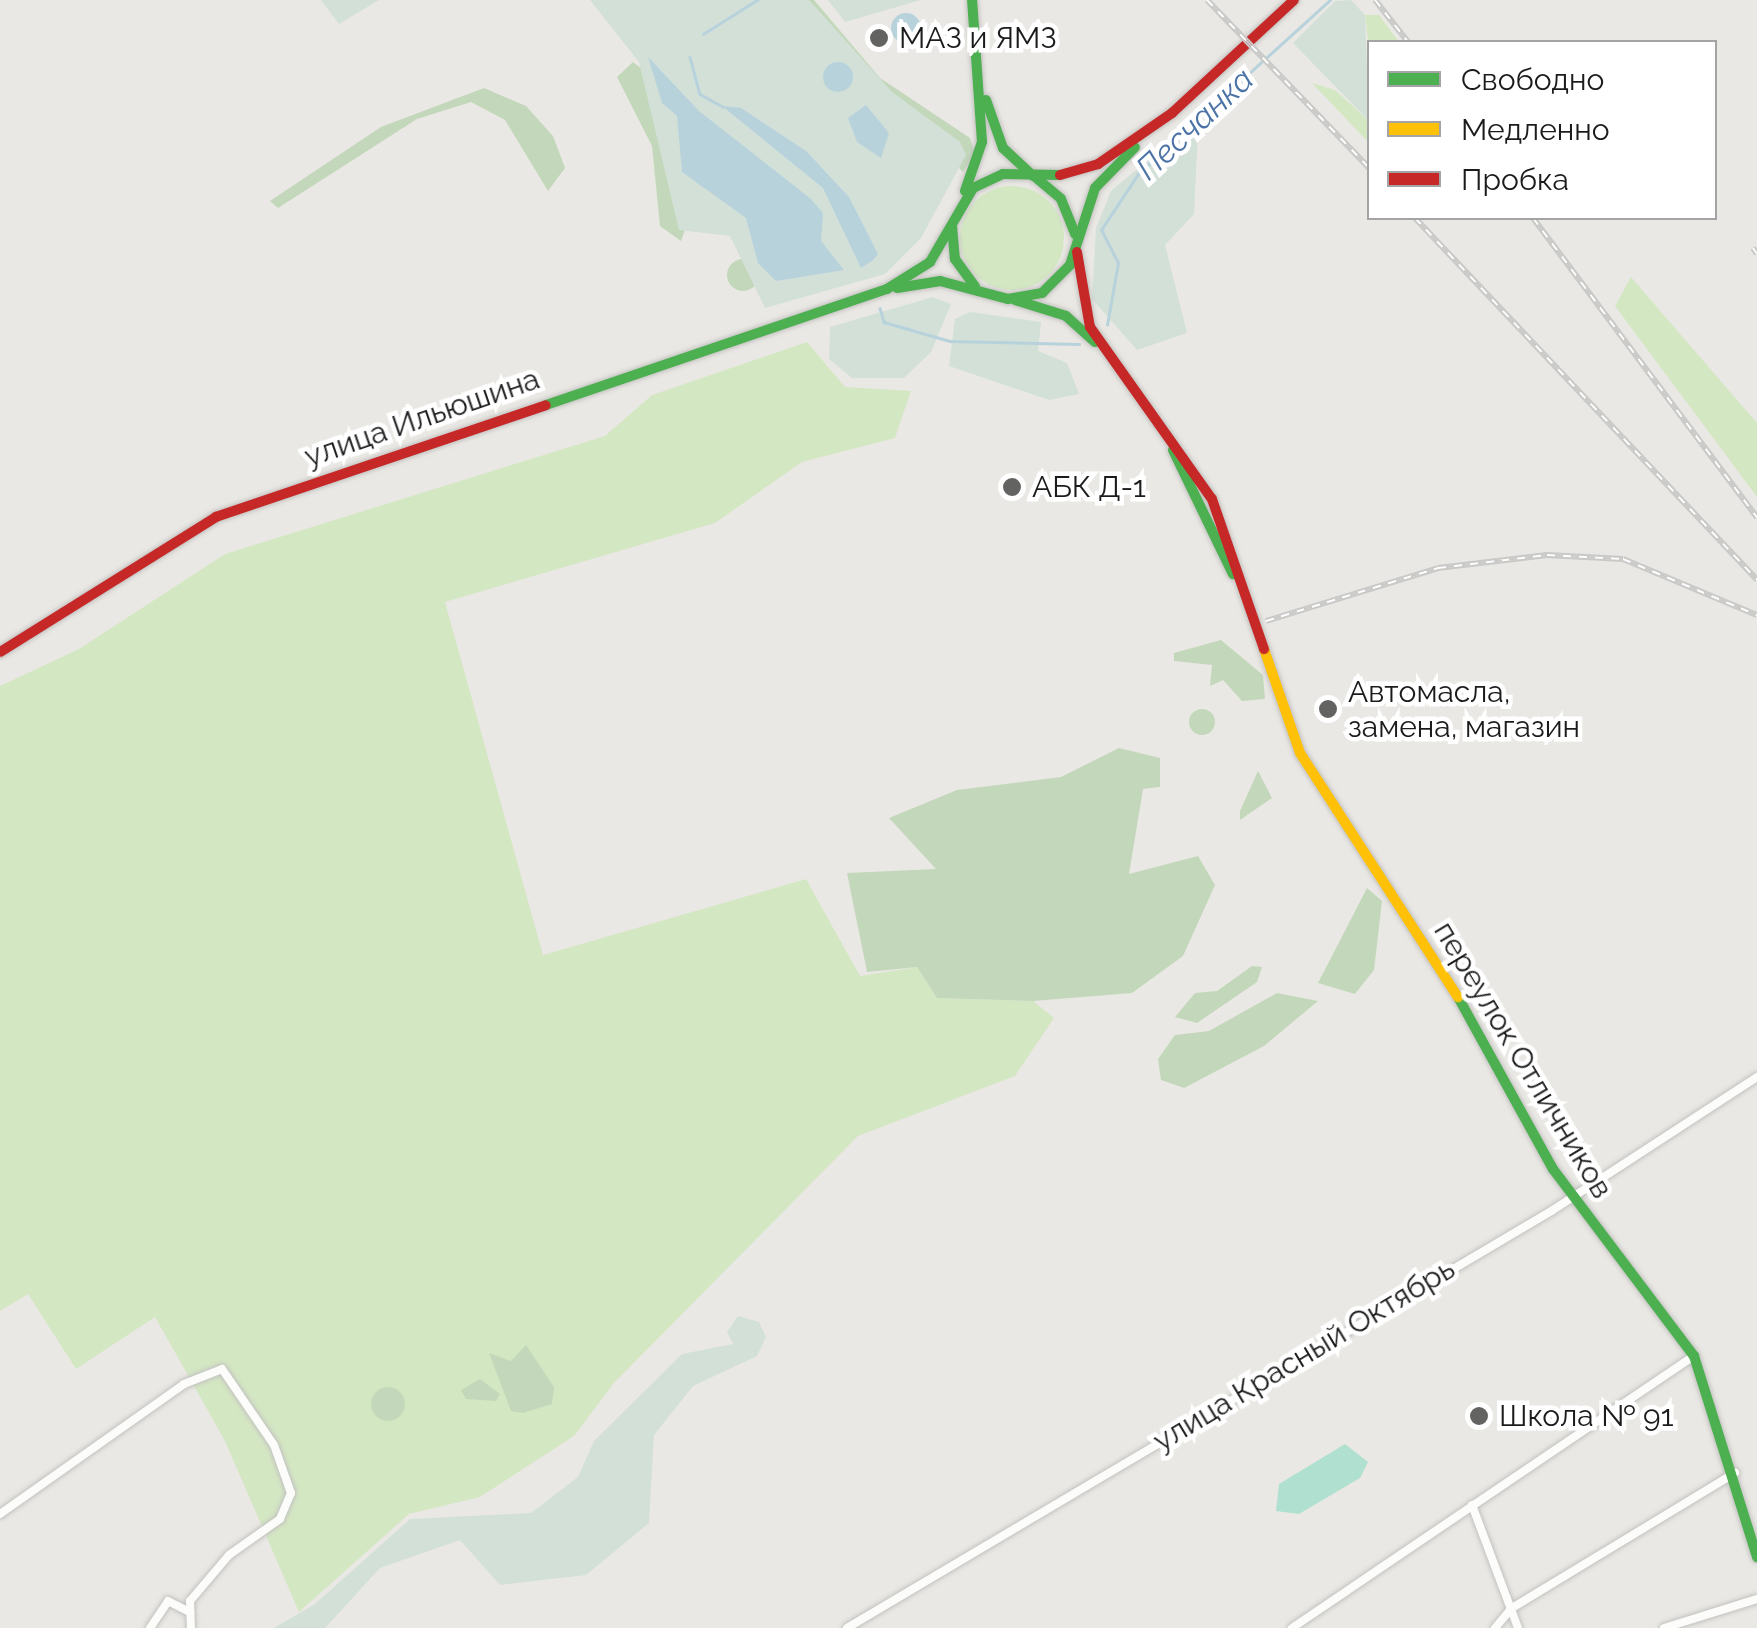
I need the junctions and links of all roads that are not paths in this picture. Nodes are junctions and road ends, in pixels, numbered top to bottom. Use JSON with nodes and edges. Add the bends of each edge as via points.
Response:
{"nodes":[{"id":1,"x":972,"y":0,"type":"edge"},
{"id":2,"x":1294,"y":0,"type":"edge"},
{"id":3,"x":981,"y":85,"type":"junction"},
{"id":4,"x":1150,"y":130,"type":"junction"},
{"id":5,"x":1034,"y":176,"type":"junction"},
{"id":6,"x":960,"y":201,"type":"junction"},
{"id":7,"x":953,"y":215,"type":"junction"},
{"id":8,"x":1076,"y":242,"type":"junction"},
{"id":9,"x":887,"y":289,"type":"junction"},
{"id":10,"x":979,"y":290,"type":"junction"},
{"id":11,"x":1008,"y":299,"type":"junction"},
{"id":12,"x":1106,"y":354,"type":"junction"},
{"id":13,"x":0,"y":652,"type":"edge"},
{"id":14,"x":1757,"y":1077,"type":"edge"},
{"id":15,"x":1572,"y":1194,"type":"junction"},
{"id":16,"x":1694,"y":1356,"type":"junction"},
{"id":17,"x":1735,"y":1473,"type":"junction"},
{"id":18,"x":1472,"y":1505,"type":"junction"},
{"id":19,"x":0,"y":1514,"type":"edge"},
{"id":20,"x":1757,"y":1557,"type":"edge"},
{"id":21,"x":1757,"y":1599,"type":"edge"},
{"id":22,"x":1512,"y":1608,"type":"junction"},
{"id":23,"x":190,"y":1612,"type":"junction"},
{"id":24,"x":150,"y":1628,"type":"edge"},
{"id":25,"x":191,"y":1628,"type":"edge"},
{"id":26,"x":848,"y":1628,"type":"edge"},
{"id":27,"x":1292,"y":1628,"type":"edge"},
{"id":28,"x":1495,"y":1628,"type":"edge"},
{"id":29,"x":1518,"y":1628,"type":"edge"},
{"id":30,"x":1664,"y":1628,"type":"edge"}],
"edges":[{"from":1,"to":3,"type":"main road"},
{"from":2,"to":4,"type":"main road"},
{"from":3,"to":5,"type":"main road","via":[[1003,148]]},
{"from":3,"to":6,"type":"main road","via":[[981,149]]},
{"from":4,"to":5,"type":"main road","via":[[1082,172]]},
{"from":4,"to":8,"type":"main road","via":[[1095,188]]},
{"from":5,"to":6,"type":"main road","via":[[992,177]]},
{"from":5,"to":8,"type":"main road","via":[[1061,199]]},
{"from":6,"to":7,"type":"main road"},
{"from":7,"to":9,"type":"main road","via":[[930,262]]},
{"from":7,"to":10,"type":"main road","via":[[955,259]]},
{"from":8,"to":11,"type":"main road","via":[[1054,286]]},
{"from":8,"to":12,"type":"main road","via":[[1083,308]]},
{"from":9,"to":10,"type":"main road","via":[[940,281]]},
{"from":9,"to":13,"type":"main road","name":"улица Ильюшина","via":[[216,516]]},
{"from":10,"to":11,"type":"main road"},
{"from":11,"to":12,"type":"main road","via":[[1066,316]]},
{"from":12,"to":15,"type":"main road","name":"переулок Отличников","via":[[1168,440],[1242,588],[1300,753],[1464,1005]]},
{"from":14,"to":15,"type":"street","name":"улица Красный Октябрь"},
{"from":15,"to":16,"type":"main road","name":"переулок Отличников"},
{"from":15,"to":26,"type":"street","name":"улица Красный Октябрь"},
{"from":16,"to":17,"type":"main road","name":"переулок Отличников"},
{"from":16,"to":18,"type":"street"},
{"from":17,"to":20,"type":"main road","name":"переулок Отличников"},
{"from":17,"to":22,"type":"street"},
{"from":18,"to":22,"type":"street"},
{"from":18,"to":27,"type":"street"},
{"from":19,"to":23,"type":"street","via":[[184,1384],[222,1369],[274,1445],[291,1493],[280,1519],[214,1570]]},
{"from":21,"to":30,"type":"street"},
{"from":22,"to":28,"type":"street"},
{"from":22,"to":29,"type":"street"},
{"from":23,"to":24,"type":"street","via":[[168,1601]]},
{"from":23,"to":25,"type":"street"}]}
